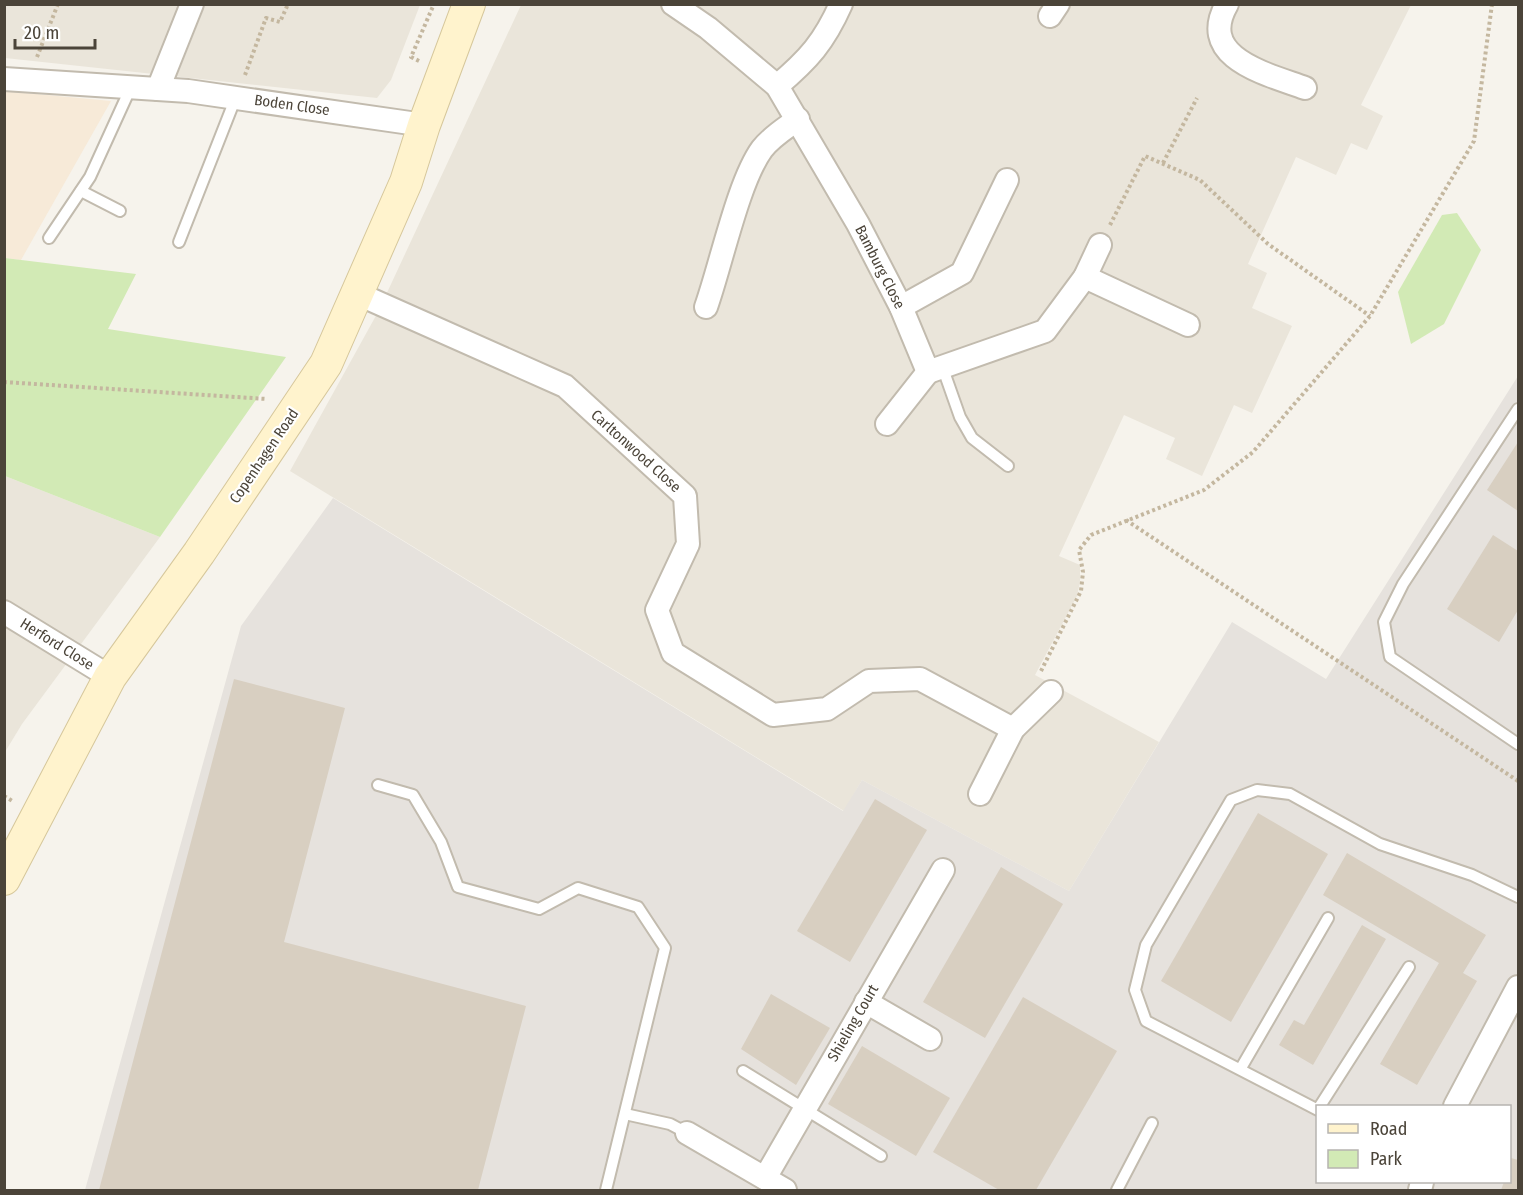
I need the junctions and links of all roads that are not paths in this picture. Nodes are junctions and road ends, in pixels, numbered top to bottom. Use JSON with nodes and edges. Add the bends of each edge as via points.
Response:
{"nodes":[{"id":1,"x":192,"y":4,"type":"edge"},
{"id":2,"x":469,"y":4,"type":"edge"},
{"id":3,"x":673,"y":4,"type":"edge"},
{"id":4,"x":841,"y":4,"type":"edge"},
{"id":5,"x":1219,"y":8,"type":"edge"},
{"id":6,"x":4,"y":79,"type":"edge"},
{"id":7,"x":777,"y":86,"type":"junction"},
{"id":8,"x":131,"y":87,"type":"junction"},
{"id":9,"x":1305,"y":88,"type":"dead end"},
{"id":10,"x":158,"y":89,"type":"junction"},
{"id":11,"x":236,"y":96,"type":"junction"},
{"id":12,"x":798,"y":119,"type":"junction"},
{"id":13,"x":424,"y":125,"type":"junction"},
{"id":14,"x":1007,"y":180,"type":"dead end"},
{"id":15,"x":81,"y":191,"type":"junction"},
{"id":16,"x":120,"y":211,"type":"dead end"},
{"id":17,"x":49,"y":238,"type":"dead end"},
{"id":18,"x":179,"y":242,"type":"dead end"},
{"id":19,"x":1100,"y":244,"type":"road end"},
{"id":20,"x":1085,"y":277,"type":"junction"},
{"id":21,"x":356,"y":293,"type":"junction"},
{"id":22,"x":706,"y":307,"type":"dead end"},
{"id":23,"x":901,"y":307,"type":"junction"},
{"id":24,"x":1188,"y":325,"type":"dead end"},
{"id":25,"x":935,"y":369,"type":"junction"},
{"id":26,"x":1518,"y":409,"type":"edge"},
{"id":27,"x":887,"y":424,"type":"dead end"},
{"id":28,"x":1008,"y":466,"type":"dead end"},
{"id":29,"x":4,"y":612,"type":"edge"},
{"id":30,"x":110,"y":676,"type":"junction"},
{"id":31,"x":1051,"y":692,"type":"road end"},
{"id":32,"x":1014,"y":729,"type":"junction"},
{"id":33,"x":1518,"y":744,"type":"edge"},
{"id":34,"x":378,"y":786,"type":"dead end"},
{"id":35,"x":980,"y":794,"type":"dead end"},
{"id":36,"x":943,"y":870,"type":"dead end"},
{"id":37,"x":4,"y":879,"type":"edge"},
{"id":38,"x":1518,"y":897,"type":"edge"},
{"id":39,"x":1328,"y":918,"type":"dead end"},
{"id":40,"x":1409,"y":967,"type":"dead end"},
{"id":41,"x":1518,"y":987,"type":"edge"},
{"id":42,"x":866,"y":1002,"type":"junction"},
{"id":43,"x":930,"y":1039,"type":"dead end"},
{"id":44,"x":1241,"y":1068,"type":"junction"},
{"id":45,"x":743,"y":1071,"type":"dead end"},
{"id":46,"x":1321,"y":1105,"type":"edge"},
{"id":47,"x":1456,"y":1105,"type":"edge"},
{"id":48,"x":803,"y":1109,"type":"junction"},
{"id":49,"x":1316,"y":1109,"type":"edge"},
{"id":50,"x":625,"y":1114,"type":"junction"},
{"id":51,"x":1152,"y":1123,"type":"dead end"},
{"id":52,"x":687,"y":1133,"type":"joint"},
{"id":53,"x":881,"y":1156,"type":"dead end"},
{"id":54,"x":761,"y":1176,"type":"junction"},
{"id":55,"x":606,"y":1191,"type":"edge"},
{"id":56,"x":785,"y":1191,"type":"edge"},
{"id":57,"x":1117,"y":1191,"type":"edge"}],
"edges":[{"from":1,"to":10,"type":"street"},
{"from":2,"to":13,"type":"street","name":"Copenhagen Road"},
{"from":3,"to":7,"type":"street","name":"Bamburg Close"},
{"from":4,"to":7,"type":"street","via":[[809,59]]},
{"from":5,"to":9,"type":"street","via":[[1219,41],[1228,51],[1253,69]]},
{"from":6,"to":8,"type":"street","name":"Boden Close"},
{"from":7,"to":12,"type":"street","name":"Bamburg Close"},
{"from":8,"to":10,"type":"street","name":"Boden Close"},
{"from":8,"to":15,"type":"lane"},
{"from":10,"to":11,"type":"street","name":"Boden Close"},
{"from":11,"to":13,"type":"street","name":"Boden Close"},
{"from":11,"to":18,"type":"lane"},
{"from":12,"to":22,"type":"street","via":[[762,149],[735,214]]},
{"from":12,"to":23,"type":"street","name":"Bamburg Close"},
{"from":13,"to":21,"type":"street","name":"Copenhagen Road","via":[[406,182]]},
{"from":14,"to":23,"type":"street","via":[[962,273]]},
{"from":15,"to":16,"type":"lane"},
{"from":15,"to":17,"type":"lane"},
{"from":19,"to":20,"type":"street"},
{"from":20,"to":24,"type":"street"},
{"from":20,"to":25,"type":"street","via":[[1045,331]]},
{"from":21,"to":30,"type":"street","name":"Copenhagen Road","via":[[326,364],[199,553]]},
{"from":21,"to":32,"type":"street","name":"Carltonwood Close","via":[[566,387],[686,496],[688,544],[657,610],[673,652],[773,716],[827,709],[869,681],[920,679]]},
{"from":23,"to":25,"type":"street","name":"Bamburg Close"},
{"from":25,"to":27,"type":"street"},
{"from":25,"to":28,"type":"lane","via":[[972,438]]},
{"from":26,"to":33,"type":"lane","via":[[1403,584],[1384,622],[1390,657]]},
{"from":29,"to":30,"type":"street","name":"Herford Close"},
{"from":30,"to":37,"type":"street","name":"Copenhagen Road"},
{"from":31,"to":32,"type":"street"},
{"from":32,"to":35,"type":"street"},
{"from":34,"to":50,"type":"lane","via":[[413,795],[441,842],[458,887],[539,909],[578,888],[639,907],[665,948]]},
{"from":36,"to":42,"type":"street","name":"Shieling Court"},
{"from":38,"to":44,"type":"lane","via":[[1472,875],[1380,844],[1290,794],[1257,790],[1231,800],[1146,945],[1135,990],[1146,1021]]},
{"from":39,"to":44,"type":"lane"},
{"from":40,"to":46,"type":"lane"},
{"from":41,"to":47,"type":"street"},
{"from":42,"to":43,"type":"street"},
{"from":42,"to":48,"type":"street","name":"Shieling Court"},
{"from":44,"to":49,"type":"lane"},
{"from":45,"to":48,"type":"lane"},
{"from":48,"to":53,"type":"lane"},
{"from":48,"to":54,"type":"street","name":"Shieling Court"},
{"from":50,"to":52,"type":"lane","via":[[670,1124]]},
{"from":50,"to":55,"type":"lane"},
{"from":51,"to":57,"type":"lane"},
{"from":52,"to":54,"type":"street"},
{"from":54,"to":56,"type":"street"}]}
